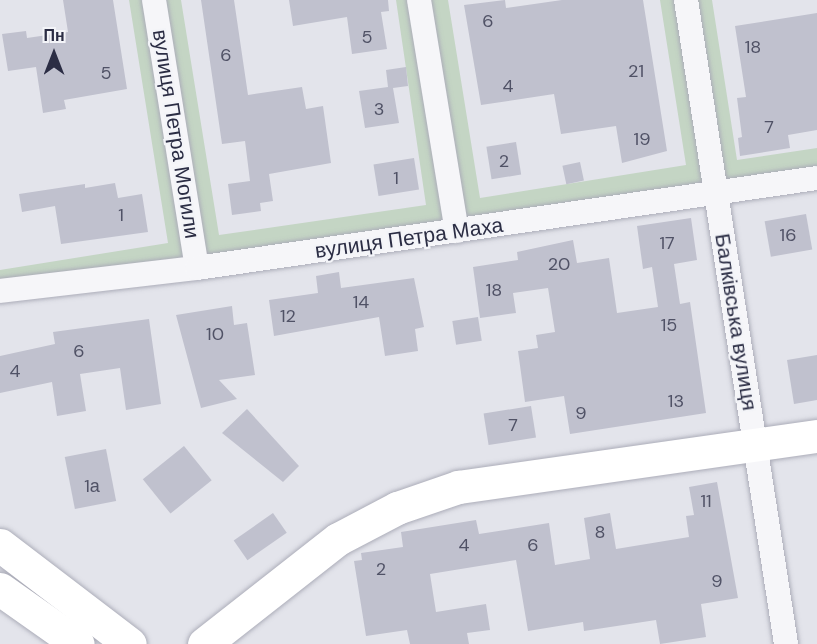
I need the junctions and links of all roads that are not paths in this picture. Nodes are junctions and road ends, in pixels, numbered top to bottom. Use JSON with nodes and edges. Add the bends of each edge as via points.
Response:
{"nodes":[{"id":1,"x":154,"y":0,"type":"edge"},
{"id":2,"x":419,"y":0,"type":"edge"},
{"id":3,"x":686,"y":0,"type":"edge"},
{"id":4,"x":817,"y":178,"type":"edge"},
{"id":5,"x":717,"y":194,"type":"junction"},
{"id":6,"x":457,"y":231,"type":"junction"},
{"id":7,"x":197,"y":268,"type":"junction"},
{"id":8,"x":0,"y":291,"type":"edge"},
{"id":9,"x":817,"y":436,"type":"edge"},
{"id":10,"x":755,"y":445,"type":"junction"},
{"id":11,"x":0,"y":545,"type":"edge"},
{"id":12,"x":0,"y":589,"type":"edge"},
{"id":13,"x":78,"y":644,"type":"edge"},
{"id":14,"x":130,"y":644,"type":"edge"},
{"id":15,"x":204,"y":644,"type":"edge"},
{"id":16,"x":786,"y":644,"type":"edge"}],
"edges":[{"from":1,"to":7,"type":"street","name":"вулиця Петра Могили"},
{"from":2,"to":6,"type":"street"},
{"from":3,"to":5,"type":"street","name":"Балківська вулиця"},
{"from":4,"to":5,"type":"street","name":"вулиця Петра Маха"},
{"from":5,"to":6,"type":"street","name":"вулиця Петра Маха"},
{"from":5,"to":10,"type":"street","name":"Балківська вулиця"},
{"from":6,"to":7,"type":"street","name":"вулиця Петра Маха"},
{"from":7,"to":8,"type":"street","name":"вулиця Петра Маха"},
{"from":9,"to":10,"type":"street"},
{"from":10,"to":15,"type":"street","via":[[458,487],[397,508],[338,539]]},
{"from":10,"to":16,"type":"street","name":"Балківська вулиця"},
{"from":11,"to":14,"type":"street"},
{"from":12,"to":13,"type":"street"}]}
